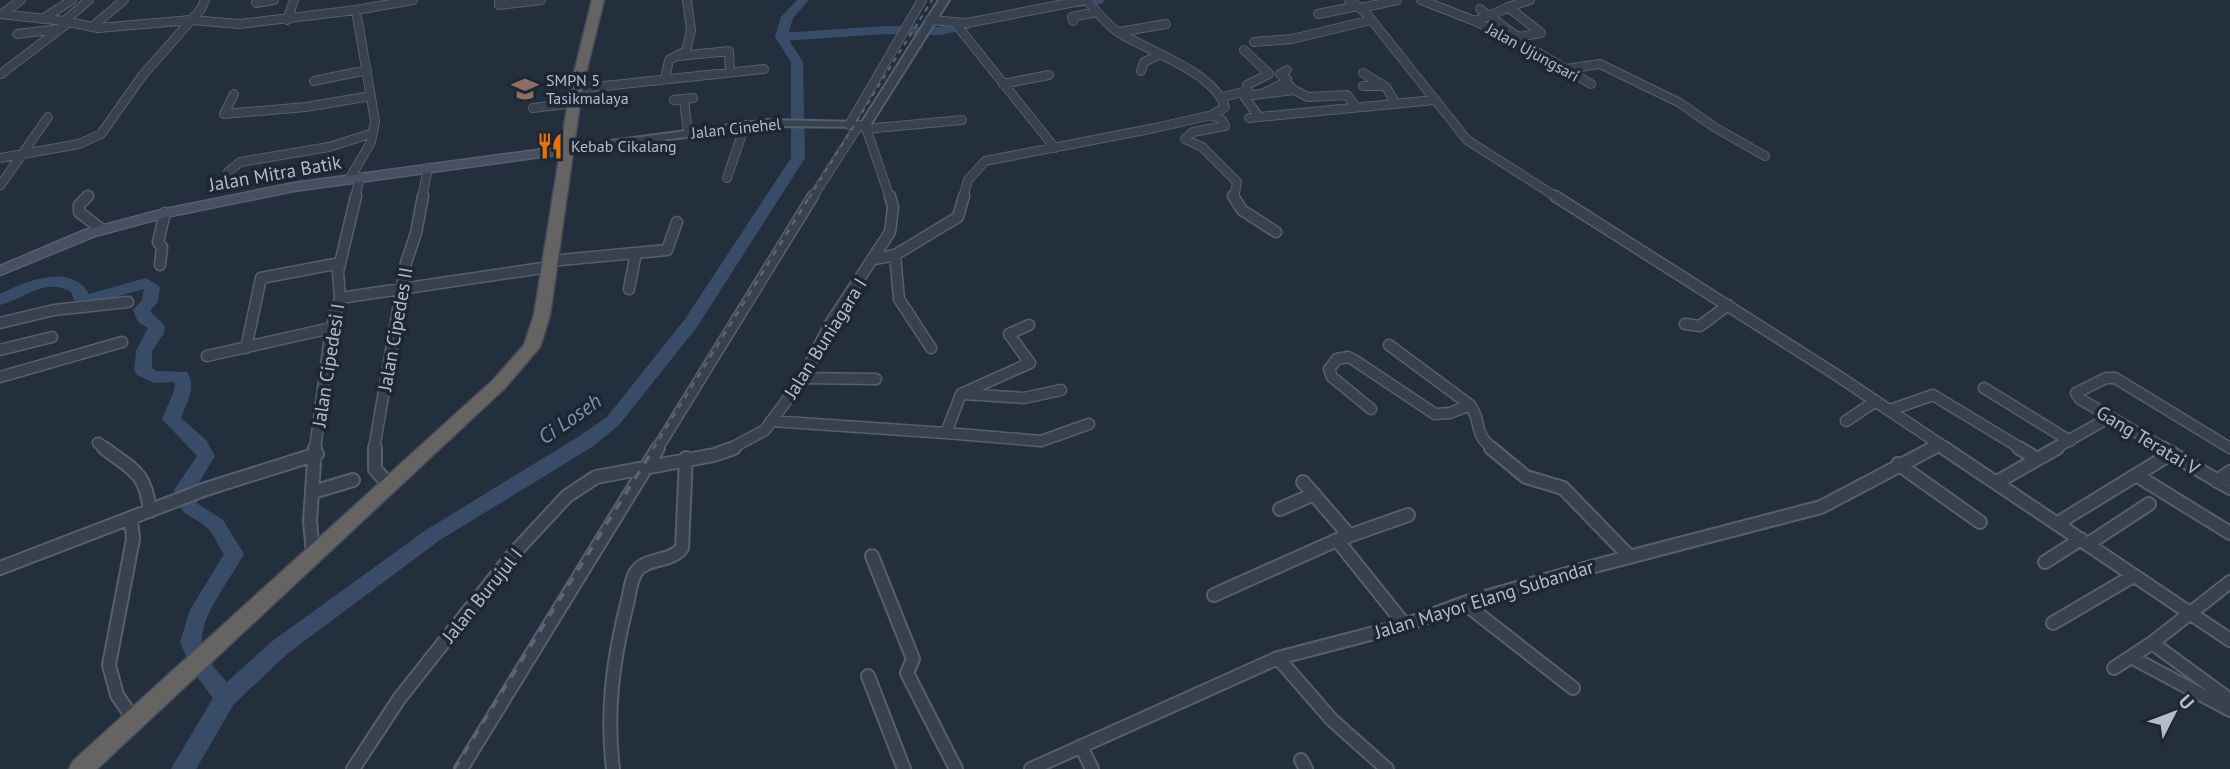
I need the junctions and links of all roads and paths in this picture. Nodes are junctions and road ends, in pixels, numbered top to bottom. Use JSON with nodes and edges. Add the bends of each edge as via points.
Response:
{"nodes":[{"id":1,"x":21,"y":0,"type":"edge"},
{"id":2,"x":72,"y":0,"type":"edge"},
{"id":3,"x":89,"y":0,"type":"edge"},
{"id":4,"x":124,"y":0,"type":"edge"},
{"id":5,"x":205,"y":0,"type":"edge"},
{"id":6,"x":274,"y":0,"type":"edge"},
{"id":7,"x":294,"y":0,"type":"edge"},
{"id":8,"x":413,"y":0,"type":"edge"},
{"id":9,"x":499,"y":0,"type":"edge"},
{"id":10,"x":541,"y":0,"type":"edge"},
{"id":11,"x":598,"y":0,"type":"edge"},
{"id":12,"x":687,"y":0,"type":"edge"},
{"id":13,"x":922,"y":0,"type":"edge"},
{"id":14,"x":944,"y":0,"type":"edge"},
{"id":15,"x":1397,"y":0,"type":"edge"},
{"id":16,"x":1421,"y":0,"type":"edge"},
{"id":17,"x":1530,"y":0,"type":"edge"},
{"id":18,"x":1087,"y":1,"type":"edge"},
{"id":19,"x":401,"y":2,"type":"junction"},
{"id":20,"x":256,"y":3,"type":"dead end"},
{"id":21,"x":1356,"y":5,"type":"edge"},
{"id":22,"x":1510,"y":7,"type":"junction"},
{"id":23,"x":1480,"y":9,"type":"dead end"},
{"id":24,"x":356,"y":10,"type":"junction"},
{"id":25,"x":1097,"y":12,"type":"junction"},
{"id":26,"x":1,"y":14,"type":"edge"},
{"id":27,"x":1318,"y":14,"type":"dead end"},
{"id":28,"x":402,"y":15,"type":"dead end"},
{"id":29,"x":1489,"y":16,"type":"junction"},
{"id":30,"x":44,"y":18,"type":"junction"},
{"id":31,"x":286,"y":19,"type":"junction"},
{"id":32,"x":191,"y":20,"type":"junction"},
{"id":33,"x":1371,"y":20,"type":"junction"},
{"id":34,"x":66,"y":21,"type":"junction"},
{"id":35,"x":1073,"y":21,"type":"dead end"},
{"id":36,"x":1475,"y":21,"type":"junction"},
{"id":37,"x":1166,"y":24,"type":"dead end"},
{"id":38,"x":93,"y":26,"type":"junction"},
{"id":39,"x":956,"y":26,"type":"junction"},
{"id":40,"x":926,"y":27,"type":"junction"},
{"id":41,"x":60,"y":29,"type":"junction"},
{"id":42,"x":1119,"y":32,"type":"junction"},
{"id":43,"x":16,"y":34,"type":"dead end"},
{"id":44,"x":1254,"y":42,"type":"dead end"},
{"id":45,"x":1244,"y":50,"type":"dead end"},
{"id":46,"x":1161,"y":54,"type":"junction"},
{"id":47,"x":679,"y":56,"type":"junction"},
{"id":48,"x":764,"y":69,"type":"dead end"},
{"id":49,"x":1566,"y":69,"type":"junction"},
{"id":50,"x":367,"y":70,"type":"junction"},
{"id":51,"x":1287,"y":70,"type":"dead end"},
{"id":52,"x":730,"y":71,"type":"junction"},
{"id":53,"x":1141,"y":71,"type":"dead end"},
{"id":54,"x":1363,"y":73,"type":"dead end"},
{"id":55,"x":1,"y":74,"type":"edge"},
{"id":56,"x":1049,"y":75,"type":"dead end"},
{"id":57,"x":665,"y":78,"type":"junction"},
{"id":58,"x":314,"y":81,"type":"dead end"},
{"id":59,"x":1286,"y":82,"type":"junction"},
{"id":60,"x":1003,"y":84,"type":"junction"},
{"id":61,"x":1591,"y":84,"type":"dead end"},
{"id":62,"x":1363,"y":86,"type":"dead end"},
{"id":63,"x":1386,"y":86,"type":"junction"},
{"id":64,"x":1294,"y":90,"type":"junction"},
{"id":65,"x":1266,"y":92,"type":"junction"},
{"id":66,"x":234,"y":94,"type":"dead end"},
{"id":67,"x":371,"y":96,"type":"junction"},
{"id":68,"x":575,"y":96,"type":"junction"},
{"id":69,"x":1222,"y":97,"type":"junction"},
{"id":70,"x":674,"y":100,"type":"dead end"},
{"id":71,"x":1434,"y":100,"type":"junction"},
{"id":72,"x":1396,"y":104,"type":"junction"},
{"id":73,"x":306,"y":107,"type":"junction"},
{"id":74,"x":1356,"y":107,"type":"junction"},
{"id":75,"x":533,"y":108,"type":"dead end"},
{"id":76,"x":1212,"y":115,"type":"junction"},
{"id":77,"x":48,"y":117,"type":"dead end"},
{"id":78,"x":1259,"y":117,"type":"junction"},
{"id":79,"x":306,"y":118,"type":"dead end"},
{"id":80,"x":1249,"y":118,"type":"dead end"},
{"id":81,"x":962,"y":120,"type":"dead end"},
{"id":82,"x":745,"y":125,"type":"junction"},
{"id":83,"x":860,"y":126,"type":"junction"},
{"id":84,"x":373,"y":133,"type":"junction"},
{"id":85,"x":688,"y":133,"type":"junction"},
{"id":86,"x":1055,"y":148,"type":"junction"},
{"id":87,"x":566,"y":150,"type":"junction"},
{"id":88,"x":21,"y":154,"type":"junction"},
{"id":89,"x":1765,"y":156,"type":"dead end"},
{"id":90,"x":0,"y":158,"type":"edge"},
{"id":91,"x":428,"y":168,"type":"junction"},
{"id":92,"x":229,"y":172,"type":"dead end"},
{"id":93,"x":355,"y":178,"type":"junction"},
{"id":94,"x":727,"y":178,"type":"dead end"},
{"id":95,"x":0,"y":186,"type":"edge"},
{"id":96,"x":88,"y":196,"type":"dead end"},
{"id":97,"x":164,"y":213,"type":"junction"},
{"id":98,"x":677,"y":222,"type":"dead end"},
{"id":99,"x":102,"y":229,"type":"junction"},
{"id":100,"x":1276,"y":232,"type":"dead end"},
{"id":101,"x":636,"y":253,"type":"junction"},
{"id":102,"x":895,"y":255,"type":"junction"},
{"id":103,"x":874,"y":259,"type":"junction"},
{"id":104,"x":340,"y":263,"type":"junction"},
{"id":105,"x":550,"y":264,"type":"junction"},
{"id":106,"x":160,"y":265,"type":"dead end"},
{"id":107,"x":0,"y":271,"type":"edge"},
{"id":108,"x":402,"y":288,"type":"junction"},
{"id":109,"x":629,"y":289,"type":"dead end"},
{"id":110,"x":340,"y":298,"type":"junction"},
{"id":111,"x":128,"y":302,"type":"dead end"},
{"id":112,"x":1728,"y":305,"type":"junction"},
{"id":113,"x":0,"y":323,"type":"edge"},
{"id":114,"x":1685,"y":324,"type":"dead end"},
{"id":115,"x":1029,"y":325,"type":"dead end"},
{"id":116,"x":331,"y":328,"type":"junction"},
{"id":117,"x":52,"y":337,"type":"dead end"},
{"id":118,"x":122,"y":342,"type":"dead end"},
{"id":119,"x":1389,"y":345,"type":"dead end"},
{"id":120,"x":246,"y":348,"type":"junction"},
{"id":121,"x":931,"y":348,"type":"dead end"},
{"id":122,"x":0,"y":350,"type":"edge"},
{"id":123,"x":207,"y":356,"type":"dead end"},
{"id":124,"x":0,"y":377,"type":"edge"},
{"id":125,"x":803,"y":378,"type":"junction"},
{"id":126,"x":876,"y":379,"type":"dead end"},
{"id":127,"x":1984,"y":388,"type":"dead end"},
{"id":128,"x":1060,"y":390,"type":"dead end"},
{"id":129,"x":961,"y":394,"type":"junction"},
{"id":130,"x":1876,"y":401,"type":"junction"},
{"id":131,"x":1470,"y":405,"type":"junction"},
{"id":132,"x":1371,"y":409,"type":"dead end"},
{"id":133,"x":1890,"y":410,"type":"junction"},
{"id":134,"x":2110,"y":417,"type":"junction"},
{"id":135,"x":771,"y":421,"type":"junction"},
{"id":136,"x":1846,"y":421,"type":"dead end"},
{"id":137,"x":1089,"y":424,"type":"dead end"},
{"id":138,"x":946,"y":433,"type":"junction"},
{"id":139,"x":2070,"y":441,"type":"junction"},
{"id":140,"x":98,"y":443,"type":"dead end"},
{"id":141,"x":1940,"y":444,"type":"junction"},
{"id":142,"x":2230,"y":448,"type":"edge"},
{"id":143,"x":2172,"y":453,"type":"junction"},
{"id":144,"x":317,"y":454,"type":"junction"},
{"id":145,"x":686,"y":458,"type":"junction"},
{"id":146,"x":2037,"y":459,"type":"junction"},
{"id":147,"x":1898,"y":464,"type":"junction"},
{"id":148,"x":647,"y":467,"type":"junction"},
{"id":149,"x":2230,"y":472,"type":"edge"},
{"id":150,"x":2136,"y":475,"type":"junction"},
{"id":151,"x":353,"y":480,"type":"dead end"},
{"id":152,"x":2217,"y":481,"type":"junction"},
{"id":153,"x":1303,"y":482,"type":"dead end"},
{"id":154,"x":1997,"y":482,"type":"junction"},
{"id":155,"x":389,"y":485,"type":"junction"},
{"id":156,"x":2230,"y":488,"type":"edge"},
{"id":157,"x":313,"y":492,"type":"junction"},
{"id":158,"x":1314,"y":494,"type":"junction"},
{"id":159,"x":2148,"y":504,"type":"dead end"},
{"id":160,"x":1280,"y":509,"type":"dead end"},
{"id":161,"x":150,"y":511,"type":"junction"},
{"id":162,"x":1408,"y":515,"type":"dead end"},
{"id":163,"x":131,"y":518,"type":"junction"},
{"id":164,"x":1979,"y":522,"type":"dead end"},
{"id":165,"x":2058,"y":523,"type":"junction"},
{"id":166,"x":2230,"y":533,"type":"edge"},
{"id":167,"x":1343,"y":538,"type":"junction"},
{"id":168,"x":2085,"y":542,"type":"junction"},
{"id":169,"x":313,"y":554,"type":"junction"},
{"id":170,"x":872,"y":556,"type":"dead end"},
{"id":171,"x":1630,"y":556,"type":"junction"},
{"id":172,"x":2045,"y":562,"type":"dead end"},
{"id":173,"x":0,"y":568,"type":"edge"},
{"id":174,"x":2133,"y":576,"type":"junction"},
{"id":175,"x":2227,"y":589,"type":"edge"},
{"id":176,"x":1214,"y":595,"type":"dead end"},
{"id":177,"x":1464,"y":603,"type":"junction"},
{"id":178,"x":2189,"y":612,"type":"junction"},
{"id":179,"x":2053,"y":623,"type":"dead end"},
{"id":180,"x":1405,"y":625,"type":"junction"},
{"id":181,"x":2230,"y":640,"type":"edge"},
{"id":182,"x":2152,"y":643,"type":"junction"},
{"id":183,"x":2131,"y":657,"type":"junction"},
{"id":184,"x":1278,"y":658,"type":"junction"},
{"id":185,"x":2114,"y":668,"type":"dead end"},
{"id":186,"x":868,"y":676,"type":"dead end"},
{"id":187,"x":1573,"y":688,"type":"dead end"},
{"id":188,"x":2230,"y":700,"type":"edge"},
{"id":189,"x":2230,"y":710,"type":"edge"},
{"id":190,"x":135,"y":720,"type":"junction"},
{"id":191,"x":1081,"y":746,"type":"junction"},
{"id":192,"x":1370,"y":763,"type":"edge"},
{"id":193,"x":81,"y":769,"type":"edge"},
{"id":194,"x":353,"y":769,"type":"edge"},
{"id":195,"x":461,"y":769,"type":"edge"},
{"id":196,"x":613,"y":769,"type":"edge"},
{"id":197,"x":904,"y":769,"type":"edge"},
{"id":198,"x":956,"y":769,"type":"edge"},
{"id":199,"x":1031,"y":769,"type":"edge"},
{"id":200,"x":1092,"y":769,"type":"edge"},
{"id":201,"x":1387,"y":769,"type":"edge"}],
"edges":[{"from":1,"to":26,"type":"street"},
{"from":2,"to":30,"type":"street"},
{"from":3,"to":34,"type":"street"},
{"from":4,"to":38,"type":"street"},
{"from":5,"to":32,"type":"street"},
{"from":6,"to":20,"type":"street"},
{"from":7,"to":31,"type":"street"},
{"from":8,"to":19,"type":"street"},
{"from":9,"to":10,"type":"street","via":[[499,5]]},
{"from":11,"to":68,"type":"highway"},
{"from":12,"to":47,"type":"street","via":[[691,30]]},
{"from":13,"to":83,"type":"street","via":[[899,38]]},
{"from":14,"to":40,"type":"street"},
{"from":15,"to":21,"type":"street"},
{"from":16,"to":36,"type":"street","name":"Jalan Ujungsari"},
{"from":17,"to":22,"type":"street"},
{"from":18,"to":25,"type":"street"},
{"from":18,"to":39,"type":"street"},
{"from":19,"to":24,"type":"street"},
{"from":19,"to":28,"type":"street"},
{"from":21,"to":27,"type":"street"},
{"from":21,"to":33,"type":"street"},
{"from":22,"to":29,"type":"street"},
{"from":22,"to":29,"type":"street","via":[[1541,33],[1515,36]]},
{"from":23,"to":29,"type":"street"},
{"from":24,"to":31,"type":"street"},
{"from":24,"to":50,"type":"street"},
{"from":25,"to":35,"type":"street","via":[[1075,15]]},
{"from":25,"to":42,"type":"street"},
{"from":26,"to":30,"type":"street"},
{"from":29,"to":36,"type":"street"},
{"from":30,"to":34,"type":"street"},
{"from":31,"to":32,"type":"street","via":[[239,24]]},
{"from":32,"to":38,"type":"street"},
{"from":32,"to":88,"type":"street","via":[[142,76],[101,134],[79,144]]},
{"from":33,"to":44,"type":"street","via":[[1292,39]]},
{"from":33,"to":71,"type":"street"},
{"from":34,"to":38,"type":"street"},
{"from":34,"to":41,"type":"street"},
{"from":36,"to":49,"type":"street","name":"Jalan Ujungsari"},
{"from":37,"to":42,"type":"street"},
{"from":39,"to":40,"type":"street"},
{"from":39,"to":60,"type":"street"},
{"from":40,"to":83,"type":"street"},
{"from":41,"to":43,"type":"street"},
{"from":41,"to":55,"type":"street"},
{"from":42,"to":46,"type":"street"},
{"from":45,"to":69,"type":"street","via":[[1269,74],[1247,85],[1248,90]]},
{"from":46,"to":53,"type":"street","via":[[1144,62]]},
{"from":46,"to":69,"type":"street"},
{"from":47,"to":52,"type":"street","via":[[729,51]]},
{"from":47,"to":57,"type":"street","via":[[669,60]]},
{"from":48,"to":52,"type":"street"},
{"from":49,"to":61,"type":"street","name":"Jalan Ujungsari"},
{"from":49,"to":89,"type":"street","via":[[1600,64],[1681,103]]},
{"from":50,"to":58,"type":"street"},
{"from":50,"to":67,"type":"street"},
{"from":51,"to":59,"type":"street","via":[[1280,74]]},
{"from":52,"to":57,"type":"street"},
{"from":54,"to":63,"type":"street"},
{"from":56,"to":60,"type":"street"},
{"from":57,"to":68,"type":"street"},
{"from":59,"to":64,"type":"street"},
{"from":59,"to":65,"type":"street"},
{"from":60,"to":86,"type":"street"},
{"from":62,"to":63,"type":"street"},
{"from":63,"to":72,"type":"street"},
{"from":64,"to":65,"type":"street"},
{"from":64,"to":74,"type":"street","via":[[1308,97],[1346,93]]},
{"from":65,"to":78,"type":"street","via":[[1244,96]]},
{"from":66,"to":73,"type":"street","via":[[224,114]]},
{"from":67,"to":73,"type":"street"},
{"from":67,"to":84,"type":"street"},
{"from":68,"to":75,"type":"street"},
{"from":68,"to":87,"type":"highway"},
{"from":69,"to":76,"type":"street","via":[[1226,105]]},
{"from":70,"to":85,"type":"street","via":[[689,99]]},
{"from":71,"to":72,"type":"street"},
{"from":71,"to":112,"type":"street","via":[[1467,141]]},
{"from":72,"to":74,"type":"street"},
{"from":73,"to":79,"type":"street"},
{"from":74,"to":78,"type":"street"},
{"from":76,"to":86,"type":"street"},
{"from":76,"to":100,"type":"street","via":[[1225,126],[1193,131],[1185,139],[1202,146],[1233,176],[1237,182],[1233,197],[1242,211]]},
{"from":77,"to":88,"type":"street","via":[[33,144]]},
{"from":78,"to":80,"type":"street"},
{"from":81,"to":83,"type":"street"},
{"from":82,"to":83,"type":"street","name":"Jalan Cinehel"},
{"from":82,"to":85,"type":"street","name":"Jalan Cinehel"},
{"from":82,"to":94,"type":"street"},
{"from":83,"to":103,"type":"street","name":"Jalan Buniagara I","via":[[880,162],[894,213],[890,232]]},
{"from":83,"to":148,"type":"street","via":[[849,137]]},
{"from":84,"to":92,"type":"street","via":[[329,147],[240,162]]},
{"from":84,"to":93,"type":"street","name":"Jalan Cipedesi I"},
{"from":85,"to":87,"type":"street","name":"Jalan Cinehel"},
{"from":86,"to":102,"type":"street","via":[[979,164],[965,187],[958,216]]},
{"from":87,"to":91,"type":"main road","name":"Jalan Mitra Batik"},
{"from":87,"to":105,"type":"highway"},
{"from":88,"to":90,"type":"street"},
{"from":88,"to":95,"type":"street"},
{"from":91,"to":93,"type":"main road","name":"Jalan Mitra Batik"},
{"from":91,"to":108,"type":"street","name":"Jalan Cipedes II"},
{"from":93,"to":97,"type":"main road","name":"Jalan Mitra Batik"},
{"from":93,"to":104,"type":"street","name":"Jalan Cipedesi I"},
{"from":96,"to":99,"type":"street","via":[[79,212]]},
{"from":97,"to":99,"type":"main road","name":"Jalan Mitra Batik"},
{"from":97,"to":106,"type":"street","via":[[158,242],[162,247]]},
{"from":98,"to":101,"type":"street","via":[[669,249]]},
{"from":99,"to":107,"type":"main road","name":"Jalan Mitra Batik"},
{"from":101,"to":105,"type":"street"},
{"from":101,"to":109,"type":"street"},
{"from":102,"to":103,"type":"street"},
{"from":102,"to":121,"type":"street","via":[[899,299]]},
{"from":103,"to":125,"type":"street","name":"Jalan Buniagara I","via":[[831,322]]},
{"from":104,"to":110,"type":"street","name":"Jalan Cipedesi I"},
{"from":104,"to":120,"type":"street","via":[[261,278]]},
{"from":105,"to":108,"type":"street"},
{"from":105,"to":155,"type":"highway","via":[[532,347],[505,379]]},
{"from":108,"to":110,"type":"street"},
{"from":108,"to":155,"type":"street","name":"Jalan Cipedes II","via":[[373,458],[375,469]]},
{"from":110,"to":116,"type":"street","name":"Jalan Cipedesi I"},
{"from":111,"to":113,"type":"street","via":[[54,310]]},
{"from":112,"to":114,"type":"street","via":[[1700,326]]},
{"from":112,"to":130,"type":"street"},
{"from":115,"to":129,"type":"street","via":[[1009,334],[1031,362]]},
{"from":116,"to":120,"type":"street"},
{"from":116,"to":144,"type":"street","name":"Jalan Cipedesi I","via":[[318,413]]},
{"from":117,"to":122,"type":"street"},
{"from":118,"to":124,"type":"street"},
{"from":119,"to":131,"type":"street"},
{"from":120,"to":123,"type":"street"},
{"from":125,"to":126,"type":"street"},
{"from":125,"to":135,"type":"street","name":"Jalan Buniagara I"},
{"from":127,"to":139,"type":"street"},
{"from":128,"to":129,"type":"street","via":[[1023,400]]},
{"from":129,"to":138,"type":"street"},
{"from":130,"to":133,"type":"street"},
{"from":130,"to":136,"type":"street"},
{"from":131,"to":132,"type":"street","via":[[1434,414],[1354,360],[1337,359],[1329,369],[1332,377]]},
{"from":131,"to":171,"type":"street","via":[[1483,441],[1526,477],[1563,488]]},
{"from":133,"to":141,"type":"street"},
{"from":133,"to":146,"type":"street","via":[[1939,397]]},
{"from":134,"to":139,"type":"street"},
{"from":134,"to":142,"type":"street","name":"Gang Teratai V","via":[[2080,399],[2077,391],[2106,377],[2115,378]]},
{"from":134,"to":143,"type":"street","name":"Gang Teratai V"},
{"from":135,"to":138,"type":"street"},
{"from":135,"to":145,"type":"street","name":"Jalan Buniagara I","via":[[739,446]]},
{"from":137,"to":138,"type":"street","via":[[1041,440]]},
{"from":139,"to":146,"type":"street"},
{"from":140,"to":161,"type":"street","via":[[142,478]]},
{"from":141,"to":147,"type":"street","name":"Jalan Mayor Elang Subandar"},
{"from":141,"to":154,"type":"street"},
{"from":143,"to":150,"type":"street"},
{"from":143,"to":152,"type":"street","name":"Gang Teratai V"},
{"from":144,"to":157,"type":"street","name":"Jalan Cipedesi I"},
{"from":144,"to":161,"type":"street"},
{"from":145,"to":148,"type":"street","name":"Jalan Buniagara I"},
{"from":145,"to":196,"type":"street","via":[[682,548],[676,556],[644,565],[636,573],[621,625],[609,708]]},
{"from":146,"to":154,"type":"street"},
{"from":147,"to":164,"type":"street"},
{"from":147,"to":171,"type":"street","name":"Jalan Mayor Elang Subandar","via":[[1821,506]]},
{"from":148,"to":194,"type":"street","name":"Jalan Burujul I","via":[[596,477],[567,496],[515,552],[424,667]]},
{"from":148,"to":195,"type":"street"},
{"from":149,"to":152,"type":"street","name":"Gang Teratai V"},
{"from":150,"to":165,"type":"street"},
{"from":150,"to":166,"type":"street"},
{"from":151,"to":157,"type":"street"},
{"from":152,"to":156,"type":"street"},
{"from":153,"to":158,"type":"street"},
{"from":154,"to":165,"type":"street"},
{"from":155,"to":169,"type":"highway"},
{"from":157,"to":169,"type":"street","name":"Jalan Cipedesi I"},
{"from":158,"to":160,"type":"street"},
{"from":158,"to":167,"type":"street"},
{"from":159,"to":168,"type":"street"},
{"from":161,"to":163,"type":"street"},
{"from":162,"to":167,"type":"street"},
{"from":163,"to":173,"type":"street"},
{"from":163,"to":190,"type":"street","via":[[133,539],[109,665],[118,699]]},
{"from":165,"to":168,"type":"street"},
{"from":167,"to":176,"type":"street"},
{"from":167,"to":180,"type":"street"},
{"from":168,"to":172,"type":"street"},
{"from":168,"to":174,"type":"street"},
{"from":169,"to":190,"type":"highway"},
{"from":170,"to":198,"type":"street","via":[[913,659],[907,673]]},
{"from":171,"to":177,"type":"street","name":"Jalan Mayor Elang Subandar"},
{"from":174,"to":178,"type":"street"},
{"from":174,"to":179,"type":"street"},
{"from":175,"to":178,"type":"street"},
{"from":177,"to":180,"type":"street","name":"Jalan Mayor Elang Subandar"},
{"from":177,"to":187,"type":"street"},
{"from":178,"to":181,"type":"street"},
{"from":178,"to":182,"type":"street"},
{"from":180,"to":184,"type":"street","name":"Jalan Mayor Elang Subandar"},
{"from":182,"to":183,"type":"street"},
{"from":182,"to":188,"type":"street"},
{"from":183,"to":185,"type":"street"},
{"from":183,"to":189,"type":"street"},
{"from":184,"to":191,"type":"street","name":"Jalan Mayor Elang Subandar"},
{"from":184,"to":192,"type":"street"},
{"from":186,"to":197,"type":"street"},
{"from":190,"to":193,"type":"highway"},
{"from":191,"to":199,"type":"street","name":"Jalan Mayor Elang Subandar"},
{"from":191,"to":200,"type":"street"},
{"from":192,"to":201,"type":"street"}]}
